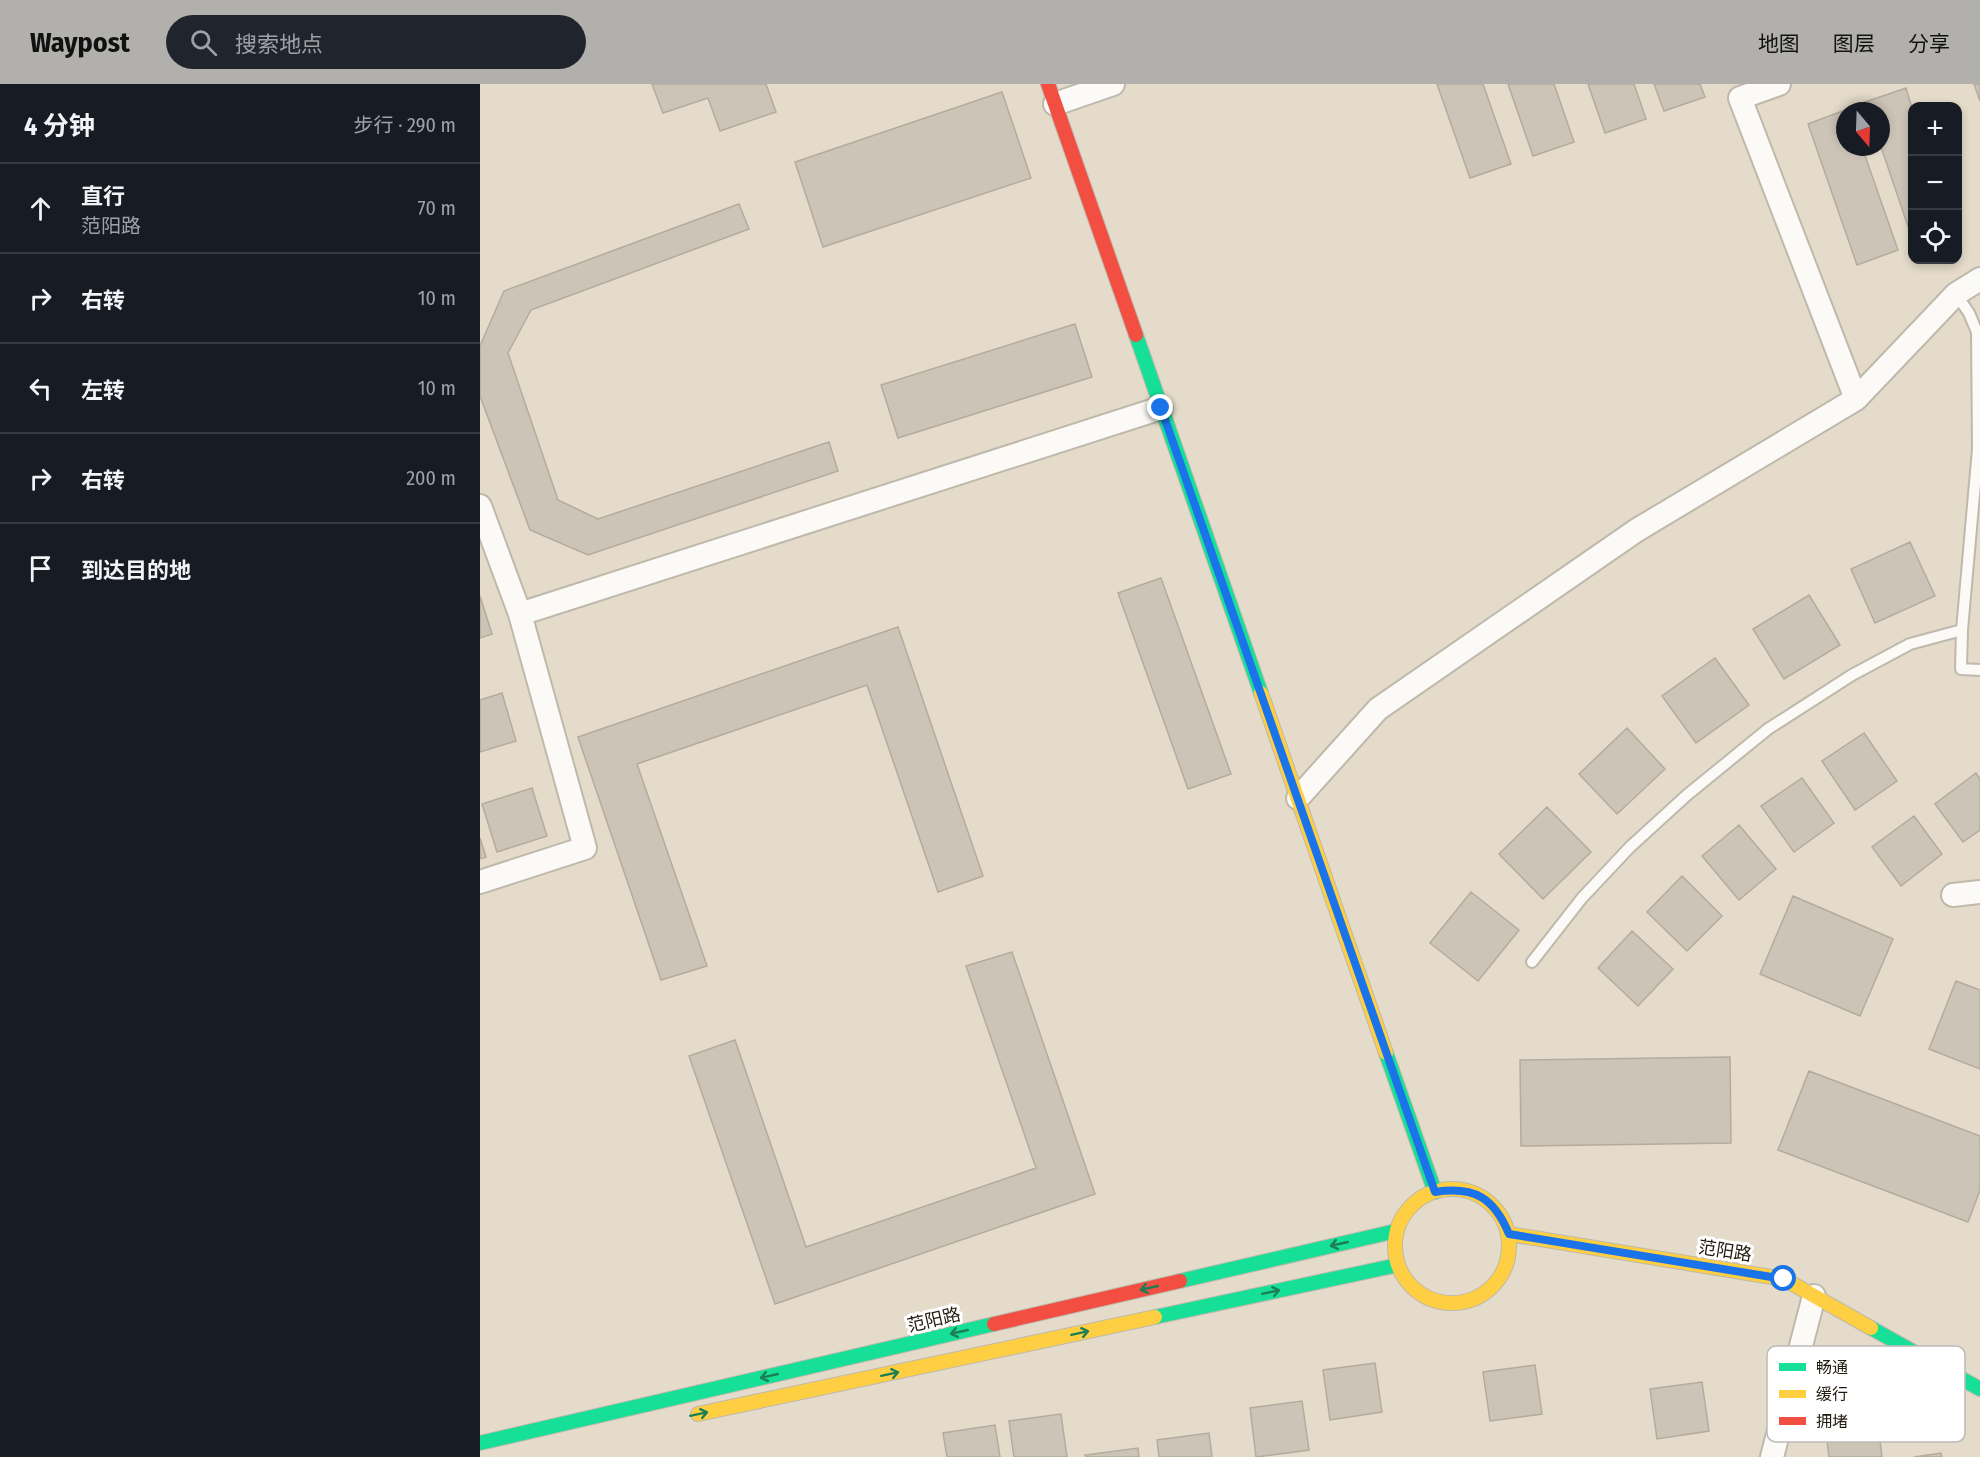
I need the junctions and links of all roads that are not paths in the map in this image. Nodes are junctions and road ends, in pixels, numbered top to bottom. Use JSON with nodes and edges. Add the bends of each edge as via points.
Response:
{"nodes":[{"id":1,"x":1113,"y":84,"type":"edge"},
{"id":2,"x":1779,"y":84,"type":"edge"},
{"id":3,"x":1738,"y":91,"type":"edge"},
{"id":4,"x":1052,"y":94,"type":"edge"},
{"id":5,"x":1980,"y":279,"type":"edge"},
{"id":6,"x":1956,"y":294,"type":"junction"},
{"id":7,"x":1856,"y":399,"type":"junction"},
{"id":8,"x":1161,"y":408,"type":"junction"},
{"id":9,"x":1979,"y":449,"type":"edge"},
{"id":10,"x":480,"y":506,"type":"edge"},
{"id":11,"x":520,"y":614,"type":"junction"},
{"id":12,"x":1962,"y":630,"type":"junction"},
{"id":13,"x":1980,"y":670,"type":"edge"},
{"id":14,"x":1298,"y":798,"type":"junction"},
{"id":15,"x":480,"y":882,"type":"edge"},
{"id":16,"x":1980,"y":892,"type":"edge"},
{"id":17,"x":1953,"y":895,"type":"dead end"},
{"id":18,"x":1532,"y":962,"type":"dead end"},
{"id":19,"x":1435,"y":1192,"type":"junction"},
{"id":20,"x":1396,"y":1231,"type":"junction"},
{"id":21,"x":1509,"y":1234,"type":"junction"},
{"id":22,"x":1398,"y":1265,"type":"junction"},
{"id":23,"x":1814,"y":1296,"type":"junction"},
{"id":24,"x":1801,"y":1346,"type":"edge"},
{"id":25,"x":1903,"y":1346,"type":"edge"},
{"id":26,"x":1965,"y":1381,"type":"edge"},
{"id":27,"x":1980,"y":1389,"type":"edge"},
{"id":28,"x":685,"y":1417,"type":"dead end"},
{"id":29,"x":1776,"y":1442,"type":"edge"},
{"id":30,"x":480,"y":1443,"type":"edge"},
{"id":31,"x":1772,"y":1457,"type":"edge"}],
"edges":[{"from":1,"to":4,"type":"street"},
{"from":2,"to":3,"type":"street"},
{"from":3,"to":7,"type":"street"},
{"from":4,"to":8,"type":"street"},
{"from":5,"to":6,"type":"street"},
{"from":6,"to":7,"type":"street"},
{"from":6,"to":9,"type":"lane","via":[[1977,332]]},
{"from":7,"to":14,"type":"street","via":[[1637,530],[1378,709]]},
{"from":8,"to":11,"type":"street"},
{"from":8,"to":14,"type":"street"},
{"from":9,"to":12,"type":"lane"},
{"from":10,"to":11,"type":"street"},
{"from":11,"to":15,"type":"street","via":[[585,848]]},
{"from":12,"to":13,"type":"lane","via":[[1961,669]]},
{"from":12,"to":18,"type":"lane","via":[[1910,644],[1852,675],[1768,729],[1630,847],[1582,898]]},
{"from":14,"to":19,"type":"street"},
{"from":16,"to":17,"type":"street"},
{"from":19,"to":20,"type":"street","via":[[1406,1213]]},
{"from":19,"to":21,"type":"street","via":[[1454,1189],[1489,1202]]},
{"from":20,"to":22,"type":"street"},
{"from":20,"to":30,"type":"street","name":"范阳路","one_way":true},
{"from":21,"to":22,"type":"street","via":[[1504,1272],[1492,1288],[1476,1299],[1438,1302],[1420,1294]]},
{"from":21,"to":23,"type":"street","name":"范阳路","via":[[1784,1279]]},
{"from":28,"to":22,"type":"street","one_way":true},
{"from":23,"to":24,"type":"street"},
{"from":23,"to":25,"type":"street","name":"范阳路"},
{"from":26,"to":27,"type":"street","name":"范阳路"},
{"from":29,"to":31,"type":"street"}]}
